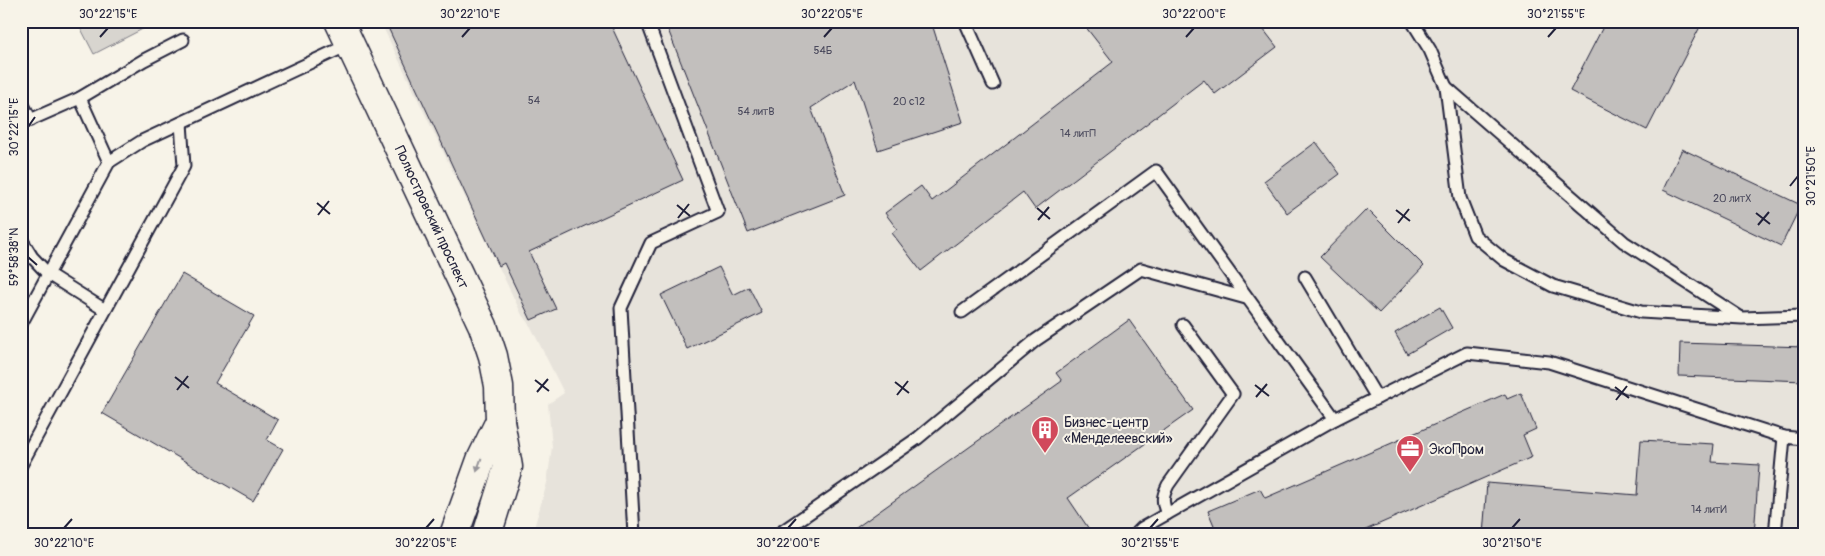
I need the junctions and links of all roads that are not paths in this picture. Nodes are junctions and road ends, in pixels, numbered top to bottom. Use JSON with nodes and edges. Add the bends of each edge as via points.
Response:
{"nodes":[{"id":1,"x":647,"y":21,"type":"edge"},
{"id":2,"x":965,"y":21,"type":"edge"},
{"id":3,"x":1412,"y":21,"type":"edge"},
{"id":4,"x":345,"y":33,"type":"edge"},
{"id":5,"x":183,"y":40,"type":"dead end"},
{"id":6,"x":993,"y":84,"type":"dead end"},
{"id":7,"x":1446,"y":87,"type":"junction"},
{"id":8,"x":80,"y":98,"type":"junction"},
{"id":9,"x":21,"y":101,"type":"edge"},
{"id":10,"x":26,"y":122,"type":"edge"},
{"id":11,"x":182,"y":122,"type":"junction"},
{"id":12,"x":109,"y":162,"type":"junction"},
{"id":13,"x":21,"y":239,"type":"edge"},
{"id":14,"x":48,"y":274,"type":"junction"},
{"id":15,"x":1305,"y":276,"type":"dead end"},
{"id":16,"x":1246,"y":298,"type":"junction"},
{"id":17,"x":105,"y":310,"type":"junction"},
{"id":18,"x":962,"y":312,"type":"dead end"},
{"id":19,"x":1804,"y":316,"type":"edge"},
{"id":20,"x":1742,"y":318,"type":"junction"},
{"id":21,"x":21,"y":324,"type":"edge"},
{"id":22,"x":1183,"y":325,"type":"dead end"},
{"id":23,"x":1377,"y":398,"type":"junction"},
{"id":24,"x":1334,"y":419,"type":"junction"},
{"id":25,"x":500,"y":421,"type":"junction"},
{"id":26,"x":1784,"y":437,"type":"junction"},
{"id":27,"x":1804,"y":439,"type":"edge"},
{"id":28,"x":21,"y":464,"type":"edge"},
{"id":29,"x":1167,"y":514,"type":"junction"},
{"id":30,"x":454,"y":535,"type":"edge"},
{"id":31,"x":487,"y":535,"type":"edge"},
{"id":32,"x":634,"y":535,"type":"edge"},
{"id":33,"x":777,"y":535,"type":"edge"},
{"id":34,"x":1135,"y":535,"type":"edge"},
{"id":35,"x":1775,"y":535,"type":"edge"}],
"edges":[{"from":1,"to":32,"type":"lane","via":[[718,212],[651,243],[621,308]]},
{"from":2,"to":6,"type":"lane"},
{"from":3,"to":7,"type":"lane","via":[[1430,50]]},
{"from":4,"to":11,"type":"lane"},
{"from":4,"to":25,"type":"main road","name":"Полюстровский проспект","via":[[483,326],[499,386]]},
{"from":5,"to":8,"type":"lane"},
{"from":7,"to":20,"type":"lane","via":[[1624,242]]},
{"from":7,"to":20,"type":"lane","via":[[1460,198],[1475,236],[1504,260],[1553,286],[1641,312]]},
{"from":8,"to":10,"type":"lane"},
{"from":8,"to":12,"type":"lane"},
{"from":9,"to":10,"type":"lane"},
{"from":11,"to":12,"type":"lane","via":[[142,141]]},
{"from":11,"to":17,"type":"lane","via":[[184,166]]},
{"from":12,"to":14,"type":"lane"},
{"from":13,"to":14,"type":"lane"},
{"from":14,"to":17,"type":"lane"},
{"from":14,"to":21,"type":"lane"},
{"from":15,"to":23,"type":"lane"},
{"from":16,"to":18,"type":"lane","via":[[1156,171]]},
{"from":16,"to":24,"type":"lane"},
{"from":16,"to":33,"type":"lane","via":[[1141,268],[1036,340],[918,438]]},
{"from":17,"to":28,"type":"lane"},
{"from":19,"to":20,"type":"lane"},
{"from":22,"to":29,"type":"lane","via":[[1232,394],[1168,485],[1162,504]]},
{"from":23,"to":24,"type":"lane"},
{"from":23,"to":26,"type":"lane","via":[[1467,353],[1549,362]]},
{"from":24,"to":29,"type":"lane"},
{"from":25,"to":30,"type":"main road","name":"Полюстровский проспект","one_way":true,"via":[[481,460]]},
{"from":25,"to":31,"type":"main road","name":"Полюстровский проспект","via":[[508,467]]},
{"from":26,"to":27,"type":"lane"},
{"from":26,"to":35,"type":"lane"},
{"from":29,"to":34,"type":"lane"}]}
